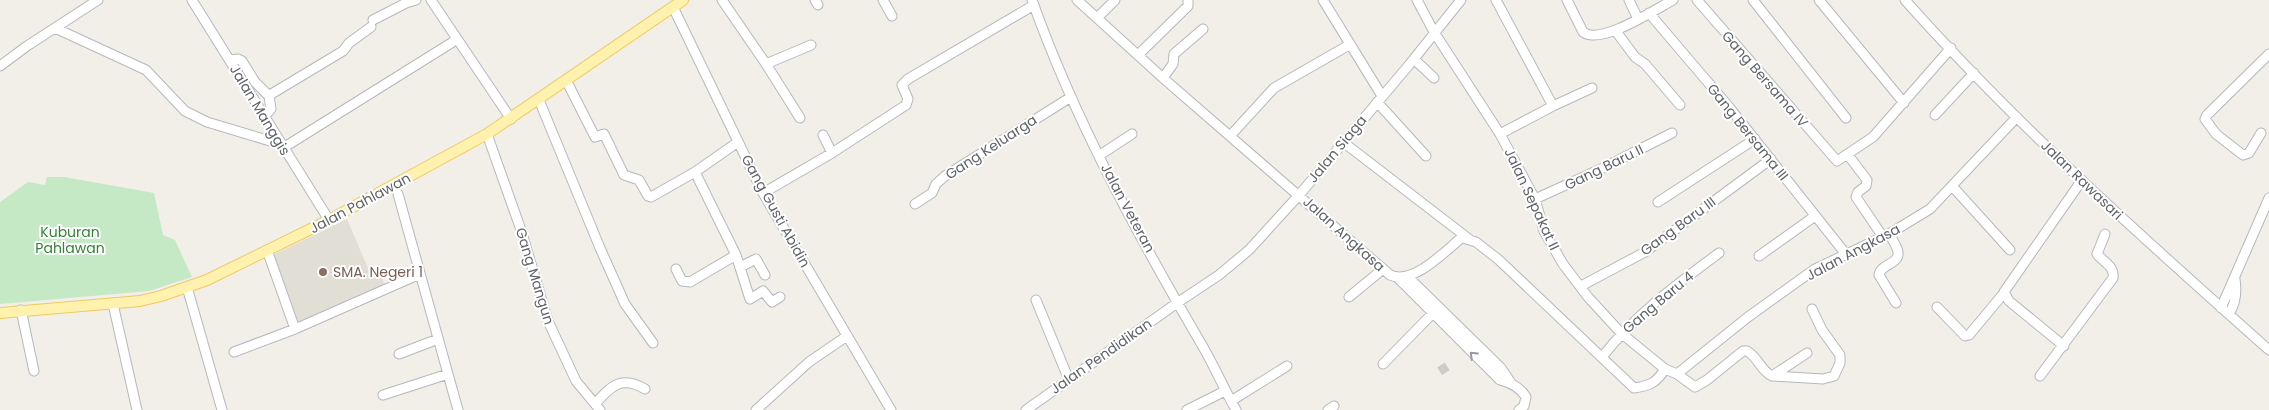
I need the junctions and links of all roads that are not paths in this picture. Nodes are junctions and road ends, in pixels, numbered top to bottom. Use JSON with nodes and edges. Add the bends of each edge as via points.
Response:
{"nodes":[{"id":1,"x":98,"y":0,"type":"edge"},
{"id":2,"x":192,"y":0,"type":"edge"},
{"id":3,"x":416,"y":0,"type":"edge"},
{"id":4,"x":431,"y":0,"type":"edge"},
{"id":5,"x":683,"y":0,"type":"edge"},
{"id":6,"x":722,"y":0,"type":"edge"},
{"id":7,"x":883,"y":0,"type":"edge"},
{"id":8,"x":1077,"y":0,"type":"edge"},
{"id":9,"x":1115,"y":0,"type":"edge"},
{"id":10,"x":1188,"y":0,"type":"edge"},
{"id":11,"x":1323,"y":0,"type":"edge"},
{"id":12,"x":1417,"y":0,"type":"edge"},
{"id":13,"x":1460,"y":0,"type":"edge"},
{"id":14,"x":1496,"y":0,"type":"edge"},
{"id":15,"x":1567,"y":0,"type":"edge"},
{"id":16,"x":1629,"y":0,"type":"edge"},
{"id":17,"x":1673,"y":0,"type":"edge"},
{"id":18,"x":1697,"y":0,"type":"edge"},
{"id":19,"x":1753,"y":0,"type":"edge"},
{"id":20,"x":1819,"y":0,"type":"edge"},
{"id":21,"x":1905,"y":0,"type":"edge"},
{"id":22,"x":1033,"y":3,"type":"edge"},
{"id":23,"x":673,"y":7,"type":"junction"},
{"id":24,"x":1649,"y":13,"type":"junction"},
{"id":25,"x":892,"y":16,"type":"dead end"},
{"id":26,"x":1097,"y":18,"type":"junction"},
{"id":27,"x":1638,"y":19,"type":"junction"},
{"id":28,"x":55,"y":28,"type":"junction"},
{"id":29,"x":1203,"y":29,"type":"dead end"},
{"id":30,"x":1615,"y":30,"type":"junction"},
{"id":31,"x":1434,"y":32,"type":"junction"},
{"id":32,"x":456,"y":40,"type":"junction"},
{"id":33,"x":811,"y":45,"type":"dead end"},
{"id":34,"x":1349,"y":45,"type":"junction"},
{"id":35,"x":1951,"y":48,"type":"junction"},
{"id":36,"x":1139,"y":54,"type":"junction"},
{"id":37,"x":2269,"y":54,"type":"edge"},
{"id":38,"x":1414,"y":59,"type":"junction"},
{"id":39,"x":230,"y":60,"type":"junction"},
{"id":40,"x":766,"y":64,"type":"junction"},
{"id":41,"x":0,"y":66,"type":"edge"},
{"id":42,"x":1974,"y":73,"type":"junction"},
{"id":43,"x":1163,"y":78,"type":"junction"},
{"id":44,"x":1434,"y":78,"type":"dead end"},
{"id":45,"x":566,"y":80,"type":"junction"},
{"id":46,"x":1592,"y":88,"type":"dead end"},
{"id":47,"x":269,"y":96,"type":"junction"},
{"id":48,"x":1071,"y":97,"type":"junction"},
{"id":49,"x":1380,"y":99,"type":"junction"},
{"id":50,"x":539,"y":100,"type":"junction"},
{"id":51,"x":1904,"y":103,"type":"junction"},
{"id":52,"x":1680,"y":105,"type":"dead end"},
{"id":53,"x":1553,"y":106,"type":"junction"},
{"id":54,"x":1935,"y":115,"type":"dead end"},
{"id":55,"x":2017,"y":117,"type":"junction"},
{"id":56,"x":264,"y":118,"type":"junction"},
{"id":57,"x":800,"y":118,"type":"dead end"},
{"id":58,"x":1846,"y":118,"type":"dead end"},
{"id":59,"x":511,"y":119,"type":"junction"},
{"id":60,"x":1672,"y":133,"type":"dead end"},
{"id":61,"x":2261,"y":133,"type":"dead end"},
{"id":62,"x":487,"y":134,"type":"junction"},
{"id":63,"x":1132,"y":134,"type":"dead end"},
{"id":64,"x":1500,"y":134,"type":"junction"},
{"id":65,"x":823,"y":135,"type":"dead end"},
{"id":66,"x":1230,"y":136,"type":"junction"},
{"id":67,"x":1754,"y":138,"type":"junction"},
{"id":68,"x":738,"y":142,"type":"junction"},
{"id":69,"x":1343,"y":142,"type":"junction"},
{"id":70,"x":282,"y":146,"type":"junction"},
{"id":71,"x":832,"y":152,"type":"junction"},
{"id":72,"x":1100,"y":155,"type":"junction"},
{"id":73,"x":1848,"y":155,"type":"junction"},
{"id":74,"x":1426,"y":156,"type":"dead end"},
{"id":75,"x":1771,"y":159,"type":"junction"},
{"id":76,"x":696,"y":172,"type":"junction"},
{"id":77,"x":2082,"y":180,"type":"junction"},
{"id":78,"x":1953,"y":187,"type":"junction"},
{"id":79,"x":396,"y":190,"type":"junction"},
{"id":80,"x":763,"y":193,"type":"junction"},
{"id":81,"x":1300,"y":194,"type":"junction"},
{"id":82,"x":2269,"y":198,"type":"edge"},
{"id":83,"x":1535,"y":199,"type":"junction"},
{"id":84,"x":1658,"y":202,"type":"dead end"},
{"id":85,"x":915,"y":204,"type":"dead end"},
{"id":86,"x":1815,"y":216,"type":"junction"},
{"id":87,"x":329,"y":220,"type":"junction"},
{"id":88,"x":2105,"y":234,"type":"dead end"},
{"id":89,"x":1886,"y":235,"type":"junction"},
{"id":90,"x":1471,"y":240,"type":"junction"},
{"id":91,"x":267,"y":250,"type":"junction"},
{"id":92,"x":2010,"y":250,"type":"dead end"},
{"id":93,"x":1719,"y":253,"type":"dead end"},
{"id":94,"x":1845,"y":253,"type":"junction"},
{"id":95,"x":736,"y":255,"type":"junction"},
{"id":96,"x":1759,"y":256,"type":"dead end"},
{"id":97,"x":740,"y":267,"type":"junction"},
{"id":98,"x":676,"y":269,"type":"dead end"},
{"id":99,"x":1383,"y":270,"type":"junction"},
{"id":100,"x":420,"y":274,"type":"junction"},
{"id":101,"x":764,"y":275,"type":"dead end"},
{"id":102,"x":1397,"y":277,"type":"junction"},
{"id":103,"x":1408,"y":277,"type":"junction"},
{"id":104,"x":2235,"y":279,"type":"junction"},
{"id":105,"x":1581,"y":286,"type":"junction"},
{"id":106,"x":187,"y":287,"type":"junction"},
{"id":107,"x":2004,"y":293,"type":"junction"},
{"id":108,"x":780,"y":297,"type":"dead end"},
{"id":109,"x":1349,"y":297,"type":"dead end"},
{"id":110,"x":1036,"y":300,"type":"dead end"},
{"id":111,"x":1177,"y":303,"type":"junction"},
{"id":112,"x":1896,"y":303,"type":"dead end"},
{"id":113,"x":113,"y":304,"type":"junction"},
{"id":114,"x":1937,"y":307,"type":"dead end"},
{"id":115,"x":2222,"y":308,"type":"junction"},
{"id":116,"x":1812,"y":309,"type":"dead end"},
{"id":117,"x":21,"y":310,"type":"junction"},
{"id":118,"x":1436,"y":311,"type":"junction"},
{"id":119,"x":0,"y":313,"type":"edge"},
{"id":120,"x":2229,"y":314,"type":"junction"},
{"id":121,"x":295,"y":329,"type":"junction"},
{"id":122,"x":1621,"y":333,"type":"junction"},
{"id":123,"x":847,"y":336,"type":"junction"},
{"id":124,"x":435,"y":340,"type":"junction"},
{"id":125,"x":653,"y":343,"type":"dead end"},
{"id":126,"x":2064,"y":346,"type":"junction"},
{"id":127,"x":2269,"y":350,"type":"edge"},
{"id":128,"x":234,"y":352,"type":"dead end"},
{"id":129,"x":1806,"y":352,"type":"dead end"},
{"id":130,"x":399,"y":354,"type":"dead end"},
{"id":131,"x":1602,"y":357,"type":"junction"},
{"id":132,"x":1383,"y":364,"type":"dead end"},
{"id":133,"x":1287,"y":366,"type":"dead end"},
{"id":134,"x":1665,"y":369,"type":"junction"},
{"id":135,"x":34,"y":371,"type":"dead end"},
{"id":136,"x":448,"y":374,"type":"junction"},
{"id":137,"x":1677,"y":374,"type":"junction"},
{"id":138,"x":1772,"y":376,"type":"junction"},
{"id":139,"x":2040,"y":376,"type":"dead end"},
{"id":140,"x":1069,"y":380,"type":"junction"},
{"id":141,"x":645,"y":389,"type":"dead end"},
{"id":142,"x":1225,"y":391,"type":"junction"},
{"id":143,"x":383,"y":395,"type":"dead end"},
{"id":144,"x":1231,"y":401,"type":"junction"},
{"id":145,"x":598,"y":407,"type":"edge"},
{"id":146,"x":137,"y":410,"type":"edge"},
{"id":147,"x":222,"y":410,"type":"edge"},
{"id":148,"x":458,"y":410,"type":"edge"},
{"id":149,"x":756,"y":410,"type":"edge"},
{"id":150,"x":891,"y":410,"type":"edge"},
{"id":151,"x":1026,"y":410,"type":"edge"},
{"id":152,"x":1187,"y":410,"type":"edge"},
{"id":153,"x":1236,"y":410,"type":"edge"},
{"id":154,"x":1519,"y":410,"type":"edge"}],
"edges":[{"from":1,"to":28,"type":"street"},
{"from":2,"to":39,"type":"street","name":"Jalan Manggis"},
{"from":3,"to":47,"type":"street","via":[[372,24],[343,51]]},
{"from":4,"to":32,"type":"street"},
{"from":5,"to":23,"type":"main road","name":"Jalan Pahlawan"},
{"from":6,"to":40,"type":"street"},
{"from":7,"to":25,"type":"street"},
{"from":8,"to":26,"type":"street","name":"Jalan Angkasa"},
{"from":9,"to":26,"type":"street"},
{"from":10,"to":36,"type":"street","via":[[1188,6]]},
{"from":11,"to":34,"type":"street"},
{"from":12,"to":31,"type":"street","name":"Jalan Sepakat II"},
{"from":13,"to":31,"type":"street","name":"Jalan Siaga"},
{"from":14,"to":53,"type":"street"},
{"from":15,"to":30,"type":"street","via":[[1587,35],[1597,36]]},
{"from":16,"to":27,"type":"street"},
{"from":17,"to":24,"type":"street"},
{"from":18,"to":73,"type":"street","name":"Gang Bersama IV","via":[[1833,158],[1837,161]]},
{"from":19,"to":58,"type":"street"},
{"from":20,"to":51,"type":"street"},
{"from":21,"to":35,"type":"street","name":"Jalan Rawasari"},
{"from":22,"to":48,"type":"street","name":"Jalan Veteran"},
{"from":22,"to":71,"type":"street","via":[[908,78],[902,85],[908,99],[906,105]]},
{"from":23,"to":45,"type":"main road","name":"Jalan Pahlawan"},
{"from":23,"to":68,"type":"street","name":"Gang Gusti Abidin"},
{"from":24,"to":27,"type":"street"},
{"from":24,"to":67,"type":"street","name":"Gang Bersama III"},
{"from":26,"to":36,"type":"street","name":"Jalan Angkasa"},
{"from":27,"to":30,"type":"street"},
{"from":28,"to":41,"type":"street"},
{"from":28,"to":70,"type":"street","via":[[146,70],[175,102],[192,115]]},
{"from":29,"to":43,"type":"street","via":[[1174,54],[1173,64]]},
{"from":30,"to":52,"type":"street","via":[[1635,57],[1646,64]]},
{"from":31,"to":38,"type":"street","name":"Jalan Siaga"},
{"from":31,"to":64,"type":"street","name":"Jalan Sepakat II"},
{"from":32,"to":59,"type":"street"},
{"from":32,"to":70,"type":"street"},
{"from":33,"to":40,"type":"street"},
{"from":34,"to":49,"type":"street"},
{"from":34,"to":66,"type":"street","via":[[1274,88]]},
{"from":35,"to":42,"type":"street","name":"Jalan Rawasari"},
{"from":35,"to":51,"type":"street"},
{"from":36,"to":43,"type":"street","name":"Jalan Angkasa"},
{"from":37,"to":61,"type":"street","via":[[2206,119],[2216,134],[2244,155],[2249,153]]},
{"from":38,"to":44,"type":"street"},
{"from":38,"to":49,"type":"street","name":"Jalan Siaga"},
{"from":39,"to":47,"type":"street","via":[[242,61],[255,82]]},
{"from":39,"to":56,"type":"street","name":"Jalan Manggis"},
{"from":40,"to":57,"type":"street"},
{"from":42,"to":54,"type":"street"},
{"from":42,"to":55,"type":"street","name":"Jalan Rawasari"},
{"from":43,"to":66,"type":"street","name":"Jalan Angkasa"},
{"from":45,"to":50,"type":"main road","name":"Jalan Pahlawan"},
{"from":45,"to":76,"type":"street","via":[[595,137],[604,134],[624,175],[639,180],[645,194],[651,196]]},
{"from":46,"to":53,"type":"street"},
{"from":47,"to":56,"type":"street","via":[[271,109]]},
{"from":48,"to":72,"type":"street","name":"Jalan Veteran"},
{"from":48,"to":85,"type":"street","name":"Gang Keluarga","via":[[940,180],[932,193]]},
{"from":49,"to":69,"type":"street","name":"Jalan Siaga"},
{"from":49,"to":74,"type":"street"},
{"from":50,"to":59,"type":"main road","name":"Jalan Pahlawan"},
{"from":50,"to":125,"type":"street","via":[[625,304]]},
{"from":51,"to":73,"type":"street","via":[[1873,137]]},
{"from":53,"to":64,"type":"street"},
{"from":55,"to":77,"type":"street","name":"Jalan Rawasari"},
{"from":55,"to":78,"type":"street","name":"Jalan Angkasa"},
{"from":56,"to":70,"type":"street","name":"Jalan Manggis"},
{"from":59,"to":62,"type":"main road","name":"Jalan Pahlawan"},
{"from":60,"to":83,"type":"street","name":"Gang Baru II"},
{"from":62,"to":79,"type":"main road","name":"Jalan Pahlawan"},
{"from":62,"to":145,"type":"street","name":"Gang Mangun","via":[[521,230],[548,321],[576,381]]},
{"from":63,"to":72,"type":"street"},
{"from":64,"to":83,"type":"street","name":"Jalan Sepakat II"},
{"from":65,"to":71,"type":"street"},
{"from":66,"to":81,"type":"street","name":"Jalan Angkasa"},
{"from":67,"to":75,"type":"street","name":"Gang Bersama III"},
{"from":67,"to":84,"type":"street"},
{"from":68,"to":76,"type":"street"},
{"from":68,"to":80,"type":"street","name":"Gang Gusti Abidin"},
{"from":69,"to":81,"type":"street","name":"Jalan Siaga"},
{"from":69,"to":90,"type":"street"},
{"from":70,"to":87,"type":"street","name":"Jalan Manggis"},
{"from":71,"to":80,"type":"street"},
{"from":72,"to":111,"type":"street","name":"Jalan Veteran"},
{"from":73,"to":89,"type":"street","via":[[1868,180],[1856,197]]},
{"from":75,"to":86,"type":"street","name":"Gang Bersama III"},
{"from":75,"to":105,"type":"street","name":"Gang Baru III","via":[[1645,252]]},
{"from":76,"to":95,"type":"street"},
{"from":77,"to":107,"type":"street"},
{"from":77,"to":115,"type":"street","name":"Jalan Rawasari"},
{"from":78,"to":89,"type":"street","name":"Jalan Angkasa","via":[[1930,209]]},
{"from":78,"to":92,"type":"street"},
{"from":79,"to":87,"type":"main road","name":"Jalan Pahlawan"},
{"from":79,"to":100,"type":"street"},
{"from":80,"to":123,"type":"street","name":"Gang Gusti Abidin"},
{"from":81,"to":99,"type":"street","name":"Jalan Angkasa"},
{"from":81,"to":111,"type":"street","name":"Jalan Siaga","via":[[1238,260]]},
{"from":82,"to":104,"type":"street"},
{"from":83,"to":105,"type":"street","name":"Jalan Sepakat II","via":[[1544,231],[1563,264]]},
{"from":86,"to":94,"type":"street","name":"Gang Bersama III"},
{"from":86,"to":96,"type":"street"},
{"from":87,"to":91,"type":"main road","name":"Jalan Pahlawan"},
{"from":88,"to":126,"type":"street","via":[[2097,254],[2111,267],[2114,276]]},
{"from":89,"to":94,"type":"street","name":"Jalan Angkasa"},
{"from":89,"to":112,"type":"street","via":[[1898,252],[1895,260],[1883,267],[1879,275]]},
{"from":90,"to":103,"type":"street","via":[[1460,239]]},
{"from":90,"to":131,"type":"street","via":[[1499,260]]},
{"from":91,"to":106,"type":"main road","name":"Jalan Pahlawan"},
{"from":91,"to":121,"type":"street"},
{"from":93,"to":122,"type":"street","name":"Gang Baru 4","via":[[1661,296]]},
{"from":94,"to":137,"type":"street","name":"Jalan Angkasa","via":[[1777,295]]},
{"from":95,"to":97,"type":"street"},
{"from":95,"to":98,"type":"street","via":[[690,282],[682,281]]},
{"from":97,"to":101,"type":"street","via":[[756,258]]},
{"from":97,"to":108,"type":"street","via":[[750,299],[763,291],[772,302]]},
{"from":99,"to":102,"type":"street","name":"Jalan Angkasa"},
{"from":99,"to":109,"type":"street"},
{"from":100,"to":121,"type":"street"},
{"from":100,"to":124,"type":"street"},
{"from":102,"to":103,"type":"street","name":"Jalan Angkasa"},
{"from":102,"to":118,"type":"street"},
{"from":103,"to":118,"type":"street"},
{"from":104,"to":115,"type":"street"},
{"from":104,"to":120,"type":"street","via":[[2237,292]]},
{"from":105,"to":122,"type":"street","name":"Jalan Sepakat II"},
{"from":106,"to":113,"type":"main road","name":"Jalan Pahlawan","via":[[161,296]]},
{"from":106,"to":147,"type":"street"},
{"from":107,"to":114,"type":"street","via":[[1965,336]]},
{"from":107,"to":126,"type":"street","via":[[2009,301]]},
{"from":110,"to":140,"type":"street"},
{"from":111,"to":140,"type":"street","name":"Jalan Pendidikan"},
{"from":111,"to":142,"type":"street","name":"Jalan Veteran"},
{"from":113,"to":117,"type":"main road","name":"Jalan Pahlawan"},
{"from":113,"to":146,"type":"street"},
{"from":115,"to":120,"type":"street","name":"Jalan Rawasari"},
{"from":116,"to":138,"type":"street","via":[[1840,355],[1838,370],[1834,376],[1823,379]]},
{"from":117,"to":119,"type":"main road","name":"Jalan Pahlawan"},
{"from":117,"to":135,"type":"street"},
{"from":118,"to":132,"type":"street"},
{"from":118,"to":154,"type":"street","via":[[1500,380],[1522,391],[1526,397],[1524,406]]},
{"from":120,"to":127,"type":"street","name":"Jalan Rawasari"},
{"from":121,"to":128,"type":"street"},
{"from":122,"to":131,"type":"street","name":"Gang Baru 4"},
{"from":122,"to":134,"type":"street","name":"Jalan Sepakat II"},
{"from":123,"to":149,"type":"street","via":[[809,362]]},
{"from":123,"to":150,"type":"street","name":"Gang Gusti Abidin"},
{"from":124,"to":130,"type":"street"},
{"from":124,"to":136,"type":"street"},
{"from":126,"to":139,"type":"street"},
{"from":129,"to":138,"type":"street"},
{"from":131,"to":134,"type":"street","via":[[1634,388],[1658,380]]},
{"from":133,"to":144,"type":"street"},
{"from":134,"to":137,"type":"street","name":"Jalan Sepakat II"},
{"from":136,"to":143,"type":"street"},
{"from":136,"to":148,"type":"street"},
{"from":137,"to":138,"type":"street","name":"Jalan Sepakat II","via":[[1695,387],[1747,351]]},
{"from":140,"to":151,"type":"street","name":"Jalan Pendidikan"},
{"from":141,"to":145,"type":"street","via":[[631,382],[614,385]]},
{"from":142,"to":144,"type":"street","name":"Jalan Veteran"},
{"from":142,"to":152,"type":"street"},
{"from":144,"to":153,"type":"street","name":"Jalan Veteran"}]}
